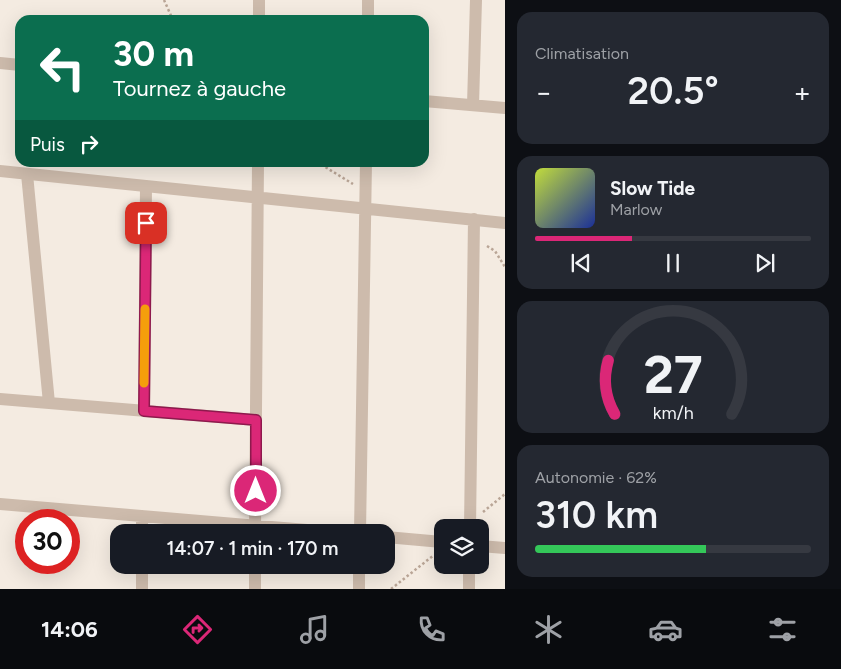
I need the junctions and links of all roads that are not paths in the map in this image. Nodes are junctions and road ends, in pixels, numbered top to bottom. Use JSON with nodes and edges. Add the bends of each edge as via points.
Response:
{"nodes":[{"id":1,"x":260,"y":0,"type":"edge"},
{"id":2,"x":368,"y":0,"type":"edge"},
{"id":3,"x":476,"y":0,"type":"edge"},
{"id":4,"x":259,"y":15,"type":"edge"},
{"id":5,"x":368,"y":15,"type":"edge"},
{"id":6,"x":0,"y":63,"type":"edge"},
{"id":7,"x":15,"y":64,"type":"edge"},
{"id":8,"x":429,"y":101,"type":"edge"},
{"id":9,"x":473,"y":105,"type":"junction"},
{"id":10,"x":505,"y":108,"type":"edge"},
{"id":11,"x":258,"y":167,"type":"edge"},
{"id":12,"x":366,"y":167,"type":"edge"},
{"id":13,"x":0,"y":171,"type":"edge"},
{"id":14,"x":27,"y":174,"type":"junction"},
{"id":15,"x":146,"y":186,"type":"junction"},
{"id":16,"x":257,"y":197,"type":"junction"},
{"id":17,"x":364,"y":208,"type":"junction"},
{"id":18,"x":474,"y":220,"type":"junction"},
{"id":19,"x":505,"y":223,"type":"edge"},
{"id":20,"x":0,"y":399,"type":"edge"},
{"id":21,"x":49,"y":403,"type":"junction"},
{"id":22,"x":144,"y":411,"type":"junction"},
{"id":23,"x":256,"y":420,"type":"junction"},
{"id":24,"x":0,"y":504,"type":"edge"},
{"id":25,"x":142,"y":516,"type":"junction"},
{"id":26,"x":470,"y":519,"type":"edge"},
{"id":27,"x":142,"y":524,"type":"edge"},
{"id":28,"x":212,"y":524,"type":"edge"},
{"id":29,"x":255,"y":524,"type":"edge"},
{"id":30,"x":360,"y":524,"type":"edge"},
{"id":31,"x":395,"y":538,"type":"edge"},
{"id":32,"x":434,"y":541,"type":"edge"},
{"id":33,"x":489,"y":547,"type":"edge"},
{"id":34,"x":505,"y":548,"type":"edge"},
{"id":35,"x":142,"y":574,"type":"edge"},
{"id":36,"x":255,"y":574,"type":"edge"},
{"id":37,"x":359,"y":574,"type":"edge"},
{"id":38,"x":469,"y":574,"type":"edge"},
{"id":39,"x":142,"y":589,"type":"edge"},
{"id":40,"x":255,"y":589,"type":"edge"},
{"id":41,"x":359,"y":589,"type":"edge"},
{"id":42,"x":469,"y":589,"type":"edge"}],
"edges":[{"from":1,"to":4,"type":"street"},
{"from":2,"to":5,"type":"street"},
{"from":3,"to":9,"type":"street"},
{"from":6,"to":7,"type":"street"},
{"from":8,"to":9,"type":"street"},
{"from":9,"to":10,"type":"street"},
{"from":11,"to":16,"type":"street"},
{"from":12,"to":17,"type":"street"},
{"from":13,"to":14,"type":"street"},
{"from":14,"to":15,"type":"street"},
{"from":14,"to":21,"type":"street"},
{"from":15,"to":16,"type":"street"},
{"from":15,"to":22,"type":"street"},
{"from":16,"to":17,"type":"street"},
{"from":16,"to":23,"type":"street"},
{"from":17,"to":18,"type":"street"},
{"from":17,"to":30,"type":"street"},
{"from":18,"to":19,"type":"street"},
{"from":18,"to":26,"type":"street"},
{"from":20,"to":21,"type":"street"},
{"from":21,"to":22,"type":"street"},
{"from":22,"to":23,"type":"street"},
{"from":23,"to":29,"type":"street"},
{"from":24,"to":25,"type":"street"},
{"from":25,"to":27,"type":"street"},
{"from":25,"to":28,"type":"street"},
{"from":31,"to":32,"type":"street"},
{"from":33,"to":34,"type":"street"},
{"from":35,"to":39,"type":"street"},
{"from":36,"to":40,"type":"street"},
{"from":37,"to":41,"type":"street"},
{"from":38,"to":42,"type":"street"}]}
